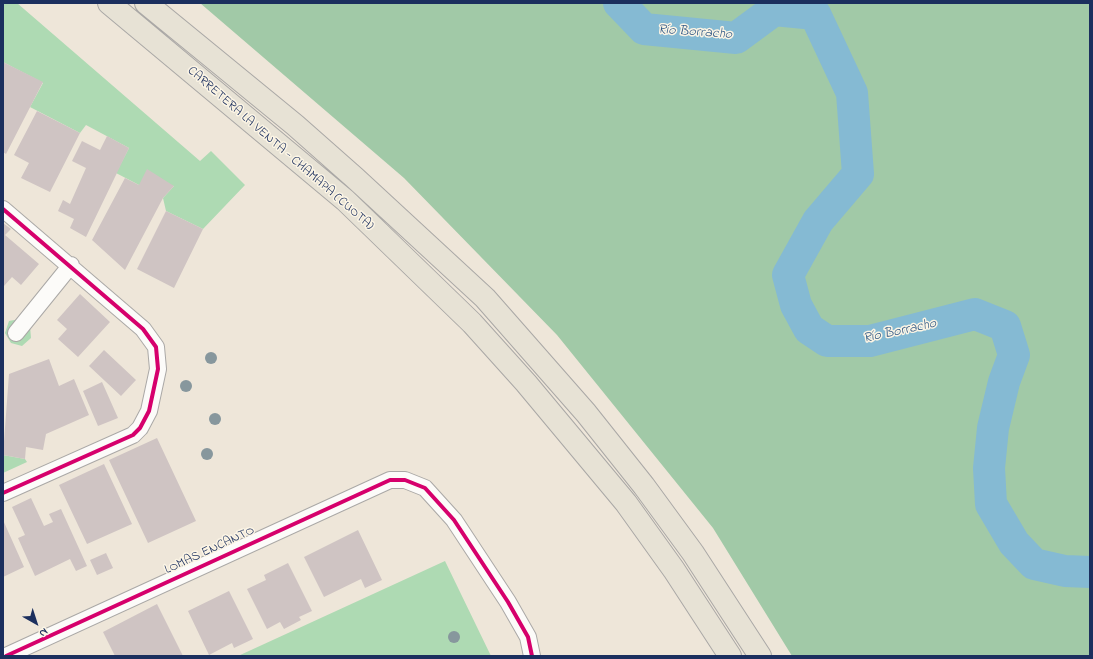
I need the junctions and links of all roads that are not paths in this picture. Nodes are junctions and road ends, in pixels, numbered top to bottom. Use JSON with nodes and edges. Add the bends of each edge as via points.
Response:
{"nodes":[{"id":1,"x":109,"y":3,"type":"edge"},
{"id":2,"x":146,"y":3,"type":"edge"},
{"id":3,"x":3,"y":209,"type":"edge"},
{"id":4,"x":70,"y":265,"type":"junction"},
{"id":5,"x":16,"y":333,"type":"dead end"},
{"id":6,"x":3,"y":493,"type":"edge"},
{"id":7,"x":6,"y":656,"type":"edge"},
{"id":8,"x":532,"y":656,"type":"edge"},
{"id":9,"x":730,"y":656,"type":"edge"},
{"id":10,"x":760,"y":656,"type":"edge"}],
"edges":[{"from":1,"to":9,"type":"highway","name":"CARRETERA LA VENTA - CHAMAPA (CUOTA)","via":[[345,200],[472,323],[526,383],[626,503],[674,570]]},
{"from":2,"to":10,"type":"highway","name":"CARRETERA LA VENTA - CHAMAPA (CUOTA)","via":[[302,131],[485,298],[586,413],[644,486],[693,553]]},
{"from":3,"to":4,"type":"street"},
{"from":4,"to":5,"type":"street"},
{"from":4,"to":6,"type":"street","via":[[143,330],[156,347],[158,369],[149,410],[140,428],[123,441]]},
{"from":7,"to":8,"type":"street","name":"LOMAS ENCANTO","via":[[390,480],[405,480],[425,488],[454,520],[495,581],[528,637]]}]}
